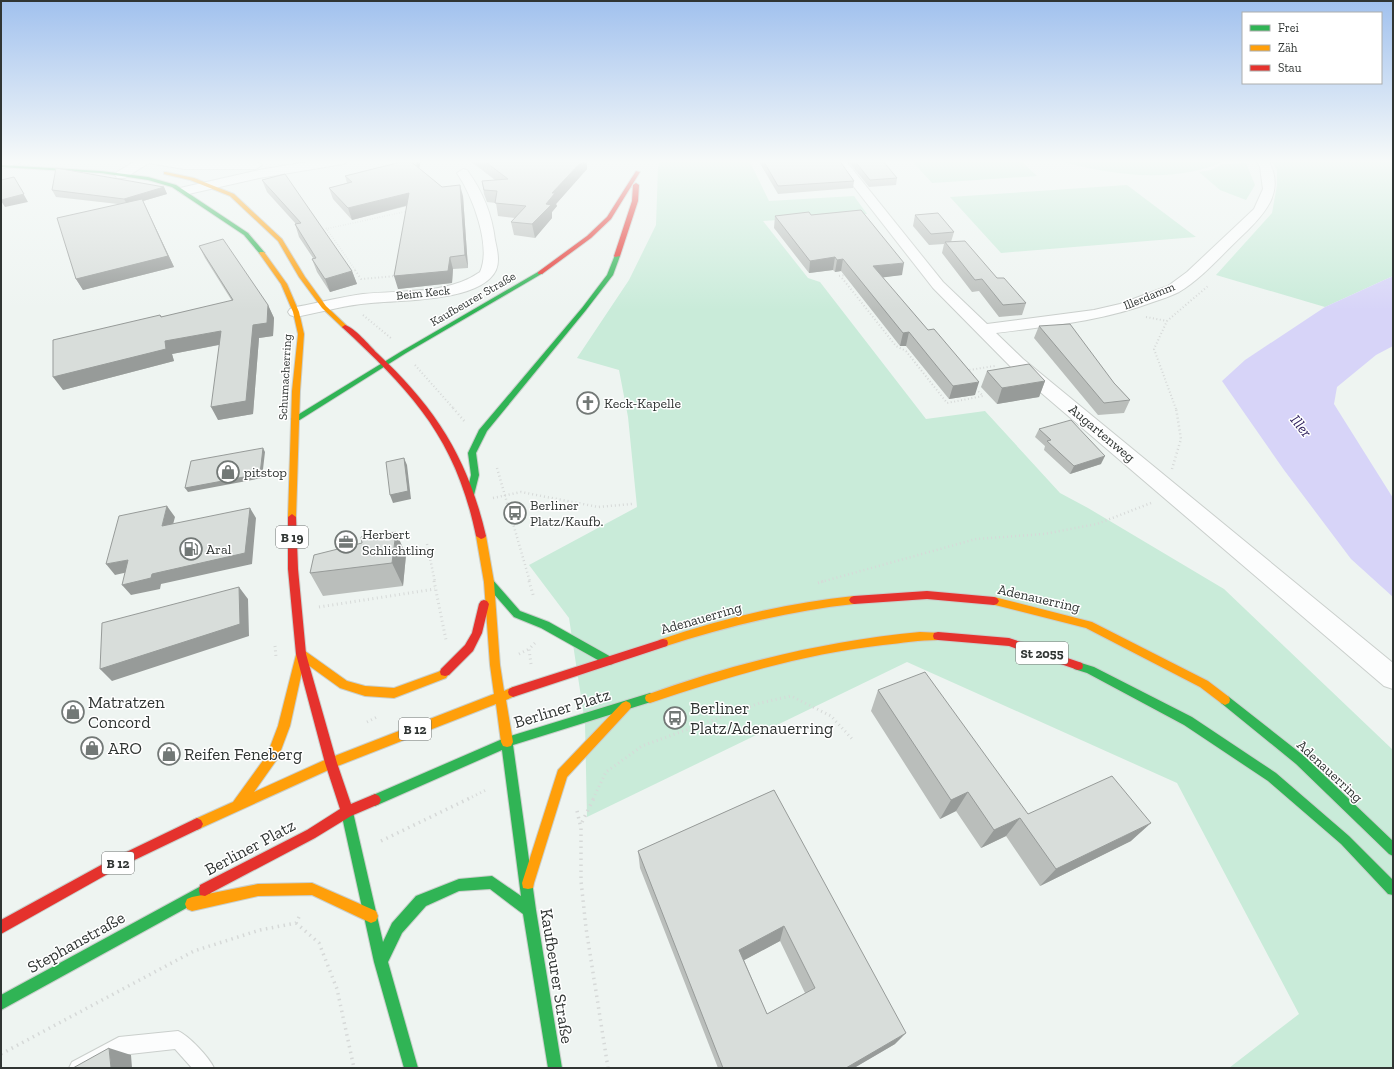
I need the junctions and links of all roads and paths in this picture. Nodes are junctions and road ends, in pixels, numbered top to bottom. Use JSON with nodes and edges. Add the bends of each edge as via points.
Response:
{"nodes":[{"id":1,"x":211,"y":210,"type":"edge"},
{"id":2,"x":248,"y":210,"type":"edge"},
{"id":3,"x":409,"y":210,"type":"edge"},
{"id":4,"x":483,"y":210,"type":"edge"},
{"id":5,"x":614,"y":210,"type":"edge"},
{"id":6,"x":632,"y":210,"type":"edge"},
{"id":7,"x":876,"y":210,"type":"edge"},
{"id":8,"x":1260,"y":210,"type":"edge"},
{"id":9,"x":326,"y":228,"type":"junction"},
{"id":10,"x":319,"y":230,"type":"edge"},
{"id":11,"x":846,"y":275,"type":"edge"},
{"id":12,"x":397,"y":276,"type":"edge"},
{"id":13,"x":839,"y":276,"type":"edge"},
{"id":14,"x":842,"y":278,"type":"dead end"},
{"id":15,"x":1209,"y":285,"type":"dead end"},
{"id":16,"x":347,"y":302,"type":"junction"},
{"id":17,"x":324,"y":307,"type":"junction"},
{"id":18,"x":296,"y":312,"type":"junction"},
{"id":19,"x":982,"y":330,"type":"junction"},
{"id":20,"x":404,"y":352,"type":"junction"},
{"id":21,"x":1017,"y":363,"type":"junction"},
{"id":22,"x":384,"y":365,"type":"junction"},
{"id":23,"x":967,"y":378,"type":"edge"},
{"id":24,"x":978,"y":391,"type":"edge"},
{"id":25,"x":295,"y":419,"type":"junction"},
{"id":26,"x":483,"y":430,"type":"junction"},
{"id":27,"x":496,"y":466,"type":"dead end"},
{"id":28,"x":1169,"y":490,"type":"junction"},
{"id":29,"x":503,"y":495,"type":"junction"},
{"id":30,"x":472,"y":498,"type":"junction"},
{"id":31,"x":632,"y":504,"type":"dead end"},
{"id":32,"x":427,"y":544,"type":"dead end"},
{"id":33,"x":489,"y":582,"type":"junction"},
{"id":34,"x":812,"y":585,"type":"dead end"},
{"id":35,"x":435,"y":589,"type":"junction"},
{"id":36,"x":296,"y":611,"type":"junction"},
{"id":37,"x":545,"y":625,"type":"junction"},
{"id":38,"x":275,"y":643,"type":"dead end"},
{"id":39,"x":301,"y":654,"type":"junction"},
{"id":40,"x":609,"y":661,"type":"junction"},
{"id":41,"x":276,"y":664,"type":"dead end"},
{"id":42,"x":452,"y":665,"type":"junction"},
{"id":43,"x":1393,"y":678,"type":"edge"},
{"id":44,"x":534,"y":684,"type":"junction"},
{"id":45,"x":500,"y":696,"type":"junction"},
{"id":46,"x":626,"y":706,"type":"junction"},
{"id":47,"x":854,"y":741,"type":"dead end"},
{"id":48,"x":506,"y":742,"type":"junction"},
{"id":49,"x":331,"y":762,"type":"junction"},
{"id":50,"x":511,"y":778,"type":"junction"},
{"id":51,"x":237,"y":805,"type":"junction"},
{"id":52,"x":576,"y":809,"type":"dead end"},
{"id":53,"x":347,"y":812,"type":"junction"},
{"id":54,"x":582,"y":823,"type":"junction"},
{"id":55,"x":1393,"y":850,"type":"edge"},
{"id":56,"x":356,"y":853,"type":"junction"},
{"id":57,"x":526,"y":888,"type":"junction"},
{"id":58,"x":312,"y":889,"type":"junction"},
{"id":59,"x":1393,"y":890,"type":"edge"},
{"id":60,"x":168,"y":910,"type":"junction"},
{"id":61,"x":530,"y":910,"type":"junction"},
{"id":62,"x":370,"y":916,"type":"junction"},
{"id":63,"x":296,"y":924,"type":"junction"},
{"id":64,"x":1,"y":927,"type":"edge"},
{"id":65,"x":381,"y":962,"type":"junction"},
{"id":66,"x":1,"y":1003,"type":"edge"},
{"id":67,"x":1,"y":1054,"type":"edge"},
{"id":68,"x":78,"y":1068,"type":"edge"},
{"id":69,"x":205,"y":1068,"type":"edge"},
{"id":70,"x":354,"y":1068,"type":"edge"},
{"id":71,"x":410,"y":1068,"type":"edge"},
{"id":72,"x":555,"y":1068,"type":"edge"},
{"id":73,"x":608,"y":1068,"type":"edge"}],
"edges":[{"from":1,"to":18,"type":"main road","name":"Schumacherring","via":[[246,234],[259,248],[284,284]]},
{"from":2,"to":17,"type":"main road","via":[[280,240]]},
{"from":3,"to":9,"type":"path"},
{"from":4,"to":16,"type":"street","name":"Beim Keck","via":[[491,256],[490,267],[485,275],[475,282],[450,291]]},
{"from":5,"to":20,"type":"main road","name":"Kaufbeurer Straße","via":[[609,218],[568,254],[527,281]]},
{"from":6,"to":26,"type":"main road","name":"Kaufbeurer Straße","via":[[610,275]]},
{"from":7,"to":19,"type":"street","name":"Augartenweg","via":[[938,285]]},
{"from":8,"to":19,"type":"street","name":"Illerdamm","via":[[1192,275],[1173,289],[1129,306],[1094,315]]},
{"from":9,"to":10,"type":"path"},
{"from":9,"to":12,"type":"path","via":[[361,279]]},
{"from":11,"to":13,"type":"path"},
{"from":14,"to":24,"type":"path","via":[[896,346],[906,351],[946,403],[983,396]]},
{"from":15,"to":28,"type":"path","via":[[1167,321],[1154,349],[1175,404],[1182,439]]},
{"from":16,"to":17,"type":"street","name":"Beim Keck"},
{"from":16,"to":20,"type":"path"},
{"from":17,"to":18,"type":"street","name":"Beim Keck"},
{"from":17,"to":22,"type":"main road"},
{"from":18,"to":25,"type":"main road","name":"Schumacherring","via":[[301,334]]},
{"from":19,"to":21,"type":"street","name":"Augartenweg"},
{"from":20,"to":22,"type":"main road","name":"Kaufbeurer Straße"},
{"from":20,"to":26,"type":"path","via":[[469,427]]},
{"from":21,"to":23,"type":"path","via":[[969,370]]},
{"from":21,"to":28,"type":"street","name":"Augartenweg"},
{"from":22,"to":25,"type":"main road","name":"Kaufbeurer Straße"},
{"from":22,"to":30,"type":"main road","via":[[430,415],[452,450]]},
{"from":25,"to":36,"type":"main road","name":"Schumacherring","number":"B 19","via":[[292,513]]},
{"from":26,"to":30,"type":"main road","name":"Kaufbeurer Straße","via":[[472,453],[476,475]]},
{"from":27,"to":29,"type":"path"},
{"from":28,"to":34,"type":"path","via":[[1097,524],[1044,534],[976,539]]},
{"from":28,"to":43,"type":"street","name":"Augartenweg"},
{"from":29,"to":30,"type":"path"},
{"from":29,"to":31,"type":"path","via":[[521,492],[598,507]]},
{"from":29,"to":37,"type":"path","via":[[530,590]]},
{"from":30,"to":33,"type":"main road"},
{"from":32,"to":35,"type":"path"},
{"from":33,"to":37,"type":"main road","via":[[517,614]]},
{"from":33,"to":42,"type":"main road","via":[[477,633],[469,648]]},
{"from":33,"to":45,"type":"main road","name":"Berliner Platz"},
{"from":35,"to":36,"type":"path"},
{"from":35,"to":42,"type":"path"},
{"from":36,"to":39,"type":"main road","name":"Schumacherring","number":"B 19"},
{"from":37,"to":40,"type":"main road"},
{"from":37,"to":44,"type":"path","via":[[544,634],[529,650]]},
{"from":38,"to":41,"type":"path"},
{"from":39,"to":42,"type":"main road","via":[[344,685],[365,691],[394,693],[442,675]]},
{"from":39,"to":49,"type":"main road","number":"B 19"},
{"from":39,"to":51,"type":"main road","via":[[284,726],[272,758]]},
{"from":40,"to":44,"type":"main road","name":"Berliner Platz"},
{"from":40,"to":55,"type":"main road","name":"Adenauerring","via":[[707,629],[779,611],[847,601],[927,595],[1000,602],[1088,624],[1204,684],[1300,760]]},
{"from":44,"to":45,"type":"main road","name":"Berliner Platz"},
{"from":45,"to":48,"type":"main road","name":"Berliner Platz"},
{"from":45,"to":49,"type":"main road","name":"Berliner Platz","number":"B 12"},
{"from":46,"to":48,"type":"main road","name":"Berliner Platz"},
{"from":46,"to":57,"type":"main road","via":[[562,774]]},
{"from":46,"to":59,"type":"main road","number":"St 2055","via":[[731,671],[797,654],[862,642],[934,636],[1009,642],[1090,670],[1188,721],[1272,777],[1345,840]]},
{"from":47,"to":54,"type":"path","via":[[831,716],[791,696],[760,703],[642,746],[606,772]]},
{"from":48,"to":50,"type":"main road","name":"Berliner Platz"},
{"from":48,"to":53,"type":"main road","name":"Berliner Platz"},
{"from":49,"to":51,"type":"main road","name":"Berliner Platz","number":"B 12"},
{"from":49,"to":53,"type":"main road","number":"B 19"},
{"from":50,"to":56,"type":"path"},
{"from":50,"to":57,"type":"main road","name":"Berliner Platz"},
{"from":51,"to":64,"type":"main road","number":"B 12","via":[[118,862]]},
{"from":52,"to":54,"type":"path"},
{"from":53,"to":56,"type":"main road","number":"B 19"},
{"from":53,"to":60,"type":"main road","name":"Berliner Platz","via":[[311,834]]},
{"from":54,"to":73,"type":"path","via":[[581,879]]},
{"from":56,"to":62,"type":"main road","number":"B 19"},
{"from":57,"to":61,"type":"main road","name":"Kaufbeurer Straße"},
{"from":58,"to":60,"type":"main road","via":[[258,890]]},
{"from":58,"to":62,"type":"main road"},
{"from":58,"to":63,"type":"path"},
{"from":60,"to":66,"type":"main road","name":"Stephanstraße"},
{"from":61,"to":65,"type":"main road","via":[[492,882],[459,885],[420,901],[397,928]]},
{"from":61,"to":72,"type":"main road","name":"Kaufbeurer Straße"},
{"from":62,"to":65,"type":"main road","number":"B 19"},
{"from":63,"to":67,"type":"path","via":[[260,930],[194,951]]},
{"from":63,"to":70,"type":"path","via":[[319,943],[337,989]]},
{"from":65,"to":71,"type":"main road","number":"B 19"},
{"from":68,"to":69,"type":"lane","via":[[119,1046],[178,1040]]}]}
